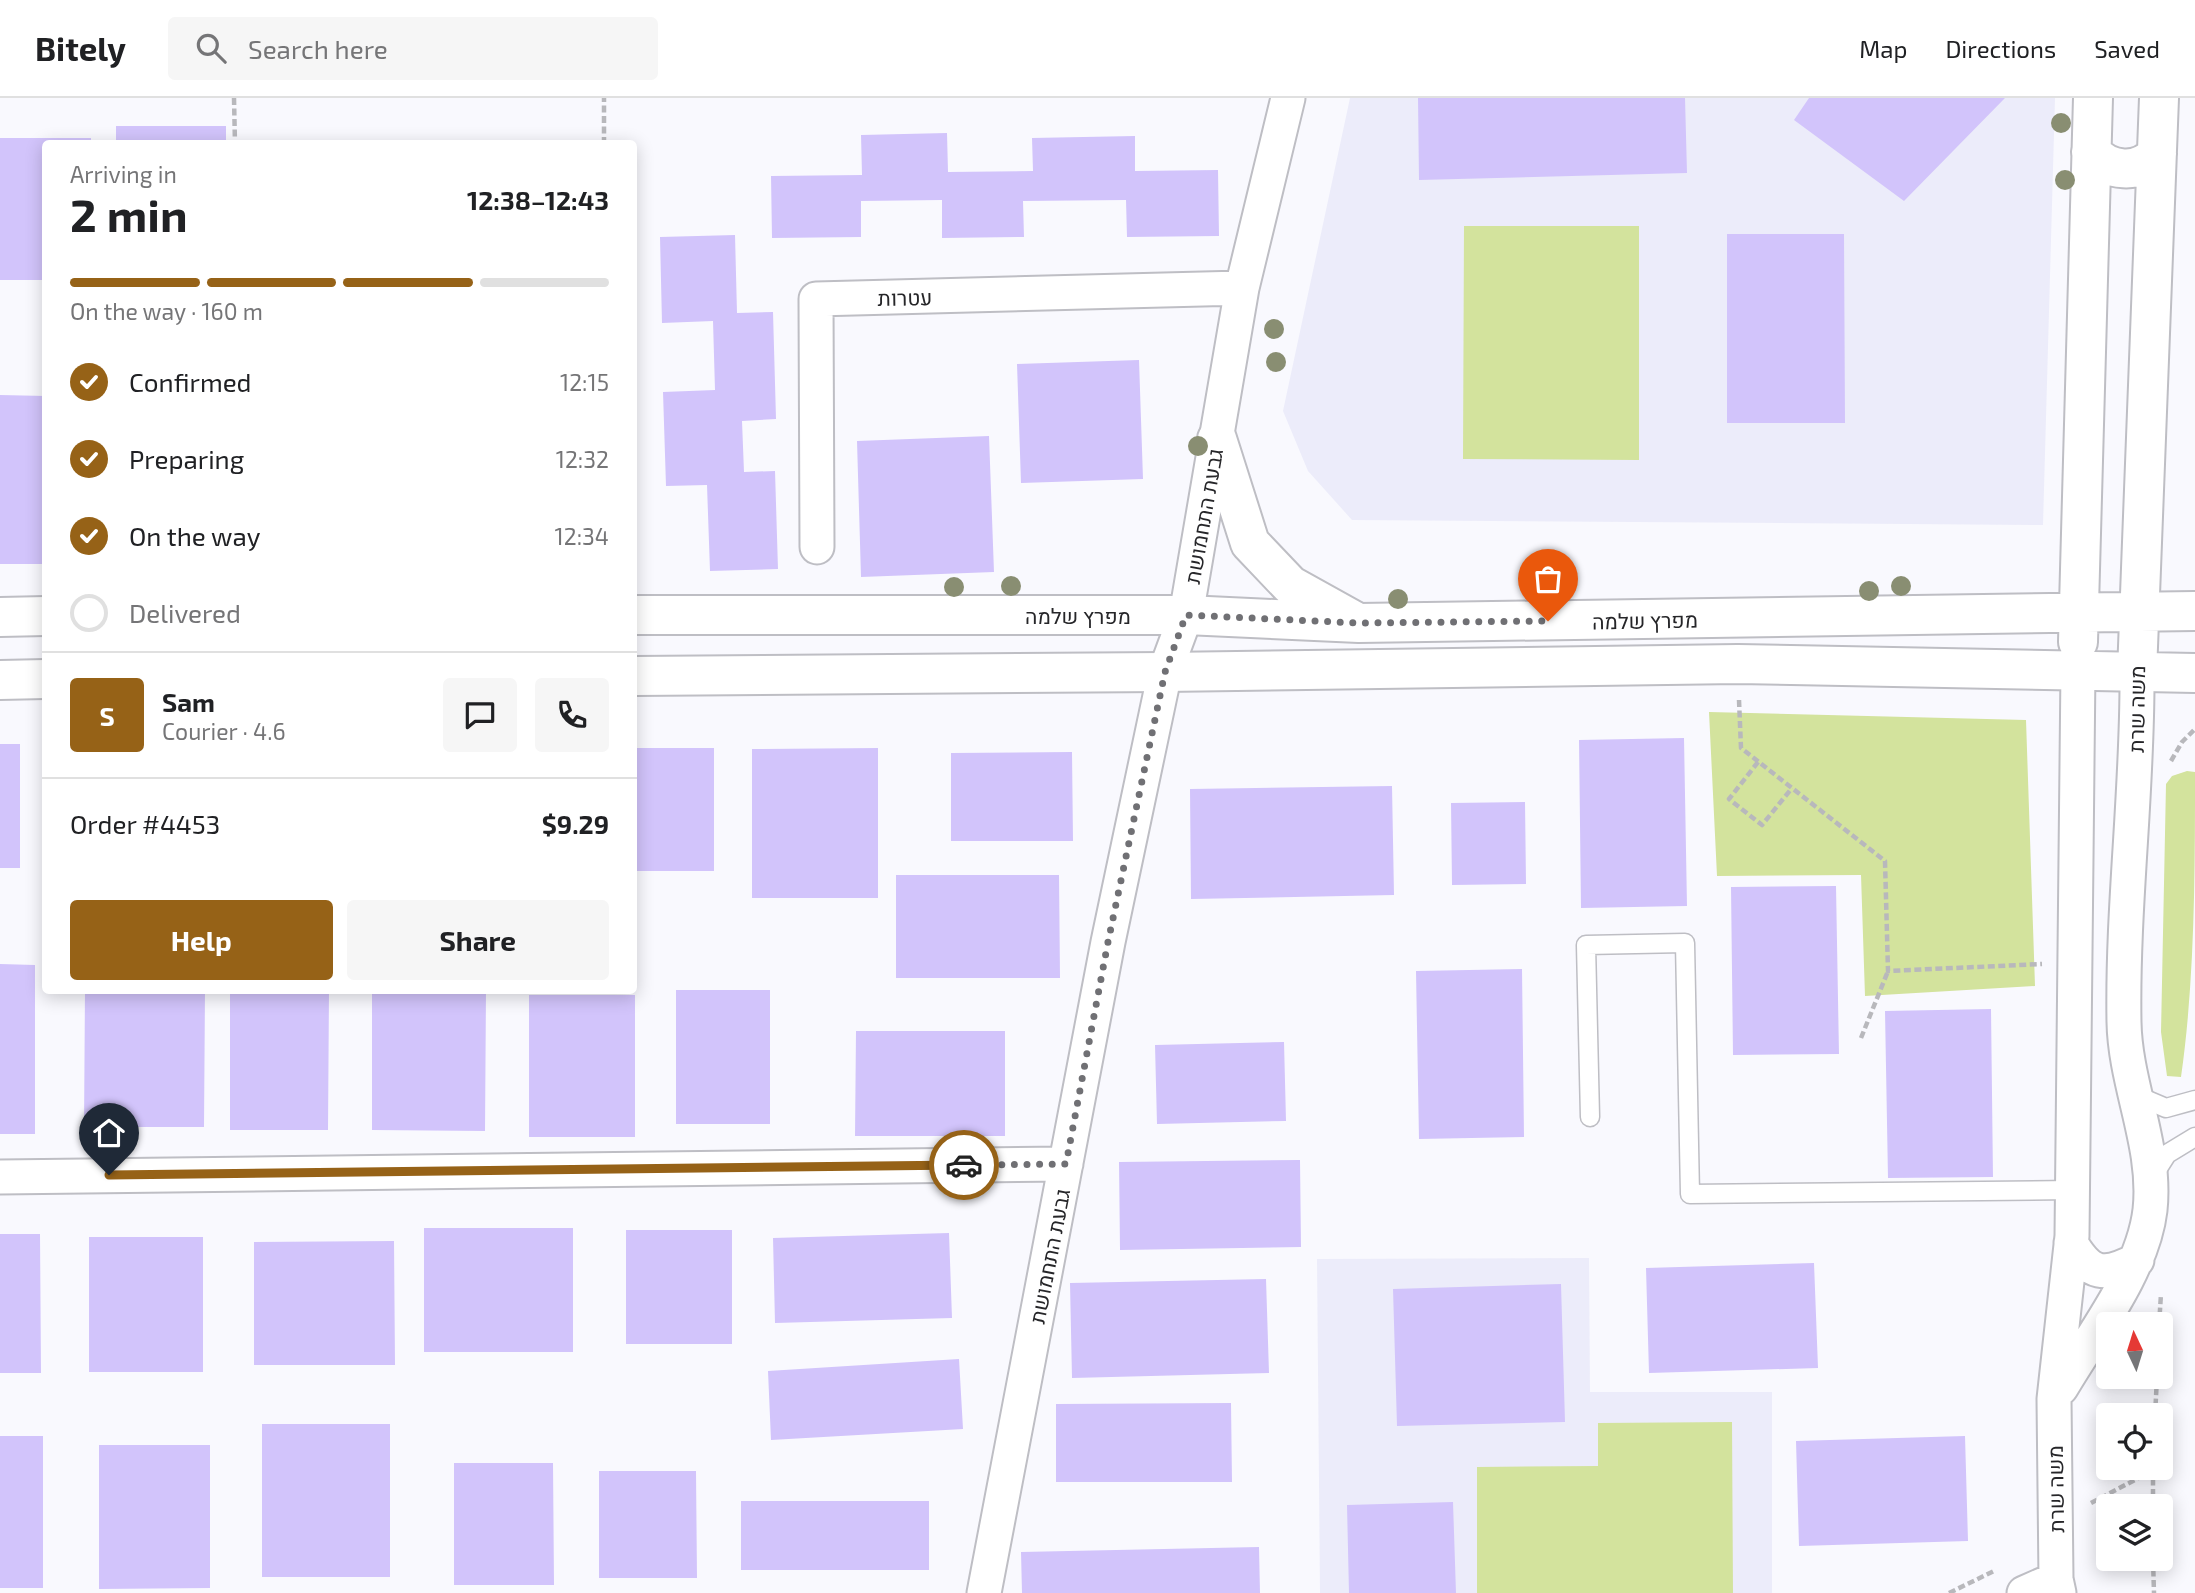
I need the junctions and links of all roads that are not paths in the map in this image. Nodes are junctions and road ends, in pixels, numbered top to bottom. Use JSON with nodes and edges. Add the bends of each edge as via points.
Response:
{"nodes":[{"id":1,"x":1289,"y":98,"type":"edge"},
{"id":2,"x":2093,"y":98,"type":"edge"},
{"id":3,"x":2159,"y":98,"type":"edge"},
{"id":4,"x":2091,"y":152,"type":"junction"},
{"id":5,"x":2157,"y":153,"type":"junction"},
{"id":6,"x":1242,"y":288,"type":"junction"},
{"id":7,"x":1217,"y":439,"type":"junction"},
{"id":8,"x":817,"y":547,"type":"dead end"},
{"id":9,"x":2140,"y":548,"type":"junction"},
{"id":10,"x":2079,"y":554,"type":"junction"},
{"id":11,"x":2195,"y":610,"type":"edge"},
{"id":12,"x":2137,"y":612,"type":"junction"},
{"id":13,"x":637,"y":615,"type":"edge"},
{"id":14,"x":1186,"y":615,"type":"junction"},
{"id":15,"x":2078,"y":615,"type":"junction"},
{"id":16,"x":42,"y":616,"type":"edge"},
{"id":17,"x":2008,"y":616,"type":"junction"},
{"id":18,"x":0,"y":617,"type":"edge"},
{"id":19,"x":1359,"y":623,"type":"junction"},
{"id":20,"x":2078,"y":669,"type":"junction"},
{"id":21,"x":1165,"y":672,"type":"junction"},
{"id":22,"x":2137,"y":673,"type":"junction"},
{"id":23,"x":2195,"y":673,"type":"edge"},
{"id":24,"x":637,"y":676,"type":"edge"},
{"id":25,"x":42,"y":679,"type":"edge"},
{"id":26,"x":0,"y":680,"type":"edge"},
{"id":27,"x":2133,"y":1094,"type":"junction"},
{"id":28,"x":2195,"y":1100,"type":"edge"},
{"id":29,"x":1590,"y":1117,"type":"dead end"},
{"id":30,"x":2195,"y":1137,"type":"edge"},
{"id":31,"x":1066,"y":1164,"type":"junction"},
{"id":32,"x":0,"y":1177,"type":"edge"},
{"id":33,"x":2150,"y":1182,"type":"junction"},
{"id":34,"x":2072,"y":1190,"type":"junction"},
{"id":35,"x":2071,"y":1243,"type":"junction"},
{"id":36,"x":2137,"y":1260,"type":"junction"},
{"id":37,"x":2054,"y":1399,"type":"junction"},
{"id":38,"x":2057,"y":1586,"type":"edge"},
{"id":39,"x":984,"y":1593,"type":"edge"},
{"id":40,"x":2024,"y":1593,"type":"edge"}],
"edges":[{"from":1,"to":6,"type":"street","name":"גבעת התחמושת"},
{"from":2,"to":4,"type":"street","name":"משה שרת"},
{"from":3,"to":5,"type":"street","name":"משה שרת"},
{"from":4,"to":5,"type":"street","via":[[2102,164],[2118,168],[2148,163]]},
{"from":4,"to":10,"type":"street","name":"משה שרת"},
{"from":5,"to":9,"type":"street","name":"משה שרת"},
{"from":6,"to":7,"type":"street","name":"גבעת התחמושת"},
{"from":6,"to":8,"type":"street","name":"עטרות","via":[[816,299]]},
{"from":7,"to":14,"type":"street","name":"גבעת התחמושת"},
{"from":7,"to":19,"type":"street","via":[[1250,543],[1290,585]]},
{"from":9,"to":11,"type":"street","via":[[2151,585],[2165,597]]},
{"from":9,"to":12,"type":"street","name":"משה שרת"},
{"from":10,"to":15,"type":"street","name":"משה שרת"},
{"from":10,"to":17,"type":"street","via":[[2063,580]]},
{"from":11,"to":12,"type":"street","name":"מפרץ שלמה"},
{"from":12,"to":15,"type":"street","name":"מפרץ שלמה"},
{"from":12,"to":22,"type":"street","name":"משה שרת"},
{"from":13,"to":14,"type":"street","name":"מפרץ שלמה"},
{"from":14,"to":19,"type":"street","name":"מפרץ שלמה"},
{"from":14,"to":21,"type":"street","name":"גבעת התחמושת"},
{"from":15,"to":17,"type":"street","name":"מפרץ שלמה"},
{"from":15,"to":20,"type":"street","name":"משה שרת"},
{"from":16,"to":18,"type":"street"},
{"from":17,"to":19,"type":"street","name":"מפרץ שלמה"},
{"from":20,"to":21,"type":"street","via":[[1738,664]]},
{"from":20,"to":22,"type":"street"},
{"from":20,"to":34,"type":"street","name":"משה שרת"},
{"from":21,"to":24,"type":"street"},
{"from":21,"to":31,"type":"street","name":"גבעת התחמושת"},
{"from":22,"to":23,"type":"street"},
{"from":22,"to":27,"type":"street","name":"משה שרת","via":[[2124,1024]]},
{"from":25,"to":26,"type":"street"},
{"from":27,"to":28,"type":"lane","via":[[2166,1108]]},
{"from":27,"to":33,"type":"street","name":"משה שרת"},
{"from":29,"to":34,"type":"lane","via":[[1586,945],[1685,943],[1690,1194]]},
{"from":30,"to":33,"type":"lane","via":[[2167,1154]]},
{"from":31,"to":32,"type":"street"},
{"from":31,"to":39,"type":"street","name":"גבעת התחמושת"},
{"from":33,"to":36,"type":"street","name":"משה שרת","via":[[2150,1210]]},
{"from":34,"to":35,"type":"street","name":"משה שרת"},
{"from":35,"to":36,"type":"street","via":[[2083,1263],[2098,1270],[2114,1272]]},
{"from":35,"to":37,"type":"street","name":"משה שרת"},
{"from":36,"to":37,"type":"street","name":"משה שרת"},
{"from":37,"to":38,"type":"street","name":"משה שרת"},
{"from":38,"to":40,"type":"street","name":"משה שרת"}]}
